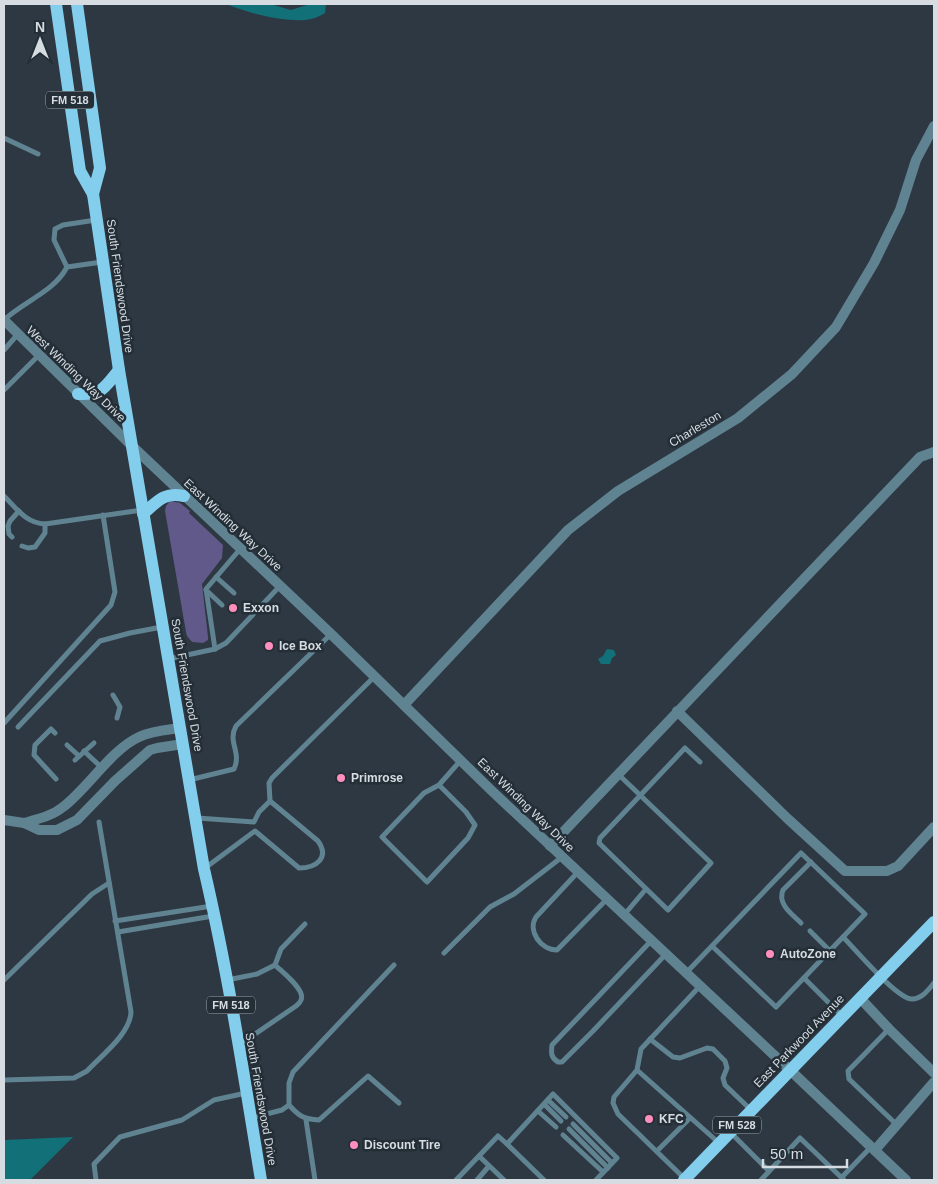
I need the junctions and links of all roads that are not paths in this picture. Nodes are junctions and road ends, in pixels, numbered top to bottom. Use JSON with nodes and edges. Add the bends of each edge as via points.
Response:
{"nodes":[{"id":1,"x":56,"y":4,"type":"edge"},
{"id":2,"x":77,"y":4,"type":"edge"},
{"id":3,"x":934,"y":126,"type":"edge"},
{"id":4,"x":4,"y":138,"type":"edge"},
{"id":5,"x":38,"y":154,"type":"dead end"},
{"id":6,"x":93,"y":194,"type":"junction"},
{"id":7,"x":96,"y":220,"type":"junction"},
{"id":8,"x":102,"y":262,"type":"junction"},
{"id":9,"x":67,"y":267,"type":"junction"},
{"id":10,"x":4,"y":320,"type":"edge"},
{"id":11,"x":18,"y":334,"type":"junction"},
{"id":12,"x":4,"y":350,"type":"edge"},
{"id":13,"x":39,"y":356,"type":"junction"},
{"id":14,"x":119,"y":370,"type":"junction"},
{"id":15,"x":4,"y":390,"type":"edge"},
{"id":16,"x":78,"y":394,"type":"junction"},
{"id":17,"x":131,"y":445,"type":"junction"},
{"id":18,"x":934,"y":452,"type":"edge"},
{"id":19,"x":4,"y":496,"type":"edge"},
{"id":20,"x":184,"y":496,"type":"junction"},
{"id":21,"x":19,"y":511,"type":"junction"},
{"id":22,"x":143,"y":512,"type":"junction"},
{"id":23,"x":104,"y":515,"type":"junction"},
{"id":24,"x":45,"y":524,"type":"junction"},
{"id":25,"x":12,"y":537,"type":"dead end"},
{"id":26,"x":22,"y":546,"type":"dead end"},
{"id":27,"x":241,"y":548,"type":"junction"},
{"id":28,"x":216,"y":577,"type":"junction"},
{"id":29,"x":280,"y":586,"type":"junction"},
{"id":30,"x":206,"y":589,"type":"junction"},
{"id":31,"x":234,"y":594,"type":"dead end"},
{"id":32,"x":222,"y":605,"type":"dead end"},
{"id":33,"x":250,"y":608,"type":"dead end"},
{"id":34,"x":255,"y":613,"type":"junction"},
{"id":35,"x":238,"y":620,"type":"dead end"},
{"id":36,"x":243,"y":625,"type":"junction"},
{"id":37,"x":163,"y":627,"type":"junction"},
{"id":38,"x":331,"y":634,"type":"junction"},
{"id":39,"x":215,"y":649,"type":"junction"},
{"id":40,"x":168,"y":659,"type":"junction"},
{"id":41,"x":374,"y":677,"type":"junction"},
{"id":42,"x":114,"y":695,"type":"dead end"},
{"id":43,"x":404,"y":705,"type":"junction"},
{"id":44,"x":677,"y":711,"type":"junction"},
{"id":45,"x":118,"y":718,"type":"dead end"},
{"id":46,"x":4,"y":723,"type":"edge"},
{"id":47,"x":18,"y":727,"type":"dead end"},
{"id":48,"x":180,"y":728,"type":"junction"},
{"id":49,"x":55,"y":733,"type":"dead end"},
{"id":50,"x":94,"y":743,"type":"dead end"},
{"id":51,"x":183,"y":744,"type":"junction"},
{"id":52,"x":68,"y":745,"type":"dead end"},
{"id":53,"x":84,"y":752,"type":"junction"},
{"id":54,"x":461,"y":760,"type":"junction"},
{"id":55,"x":700,"y":762,"type":"dead end"},
{"id":56,"x":102,"y":768,"type":"junction"},
{"id":57,"x":618,"y":773,"type":"junction"},
{"id":58,"x":56,"y":779,"type":"dead end"},
{"id":59,"x":189,"y":780,"type":"junction"},
{"id":60,"x":115,"y":781,"type":"junction"},
{"id":61,"x":439,"y":785,"type":"junction"},
{"id":62,"x":641,"y":795,"type":"junction"},
{"id":63,"x":270,"y":801,"type":"junction"},
{"id":64,"x":196,"y":818,"type":"junction"},
{"id":65,"x":4,"y":820,"type":"edge"},
{"id":66,"x":99,"y":822,"type":"dead end"},
{"id":67,"x":254,"y":822,"type":"junction"},
{"id":68,"x":24,"y":823,"type":"junction"},
{"id":69,"x":934,"y":827,"type":"edge"},
{"id":70,"x":255,"y":831,"type":"junction"},
{"id":71,"x":550,"y":846,"type":"junction"},
{"id":72,"x":562,"y":857,"type":"junction"},
{"id":73,"x":811,"y":862,"type":"junction"},
{"id":74,"x":204,"y":869,"type":"junction"},
{"id":75,"x":578,"y":872,"type":"junction"},
{"id":76,"x":109,"y":883,"type":"junction"},
{"id":77,"x":646,"y":889,"type":"junction"},
{"id":78,"x":607,"y":899,"type":"junction"},
{"id":79,"x":214,"y":911,"type":"junction"},
{"id":80,"x":624,"y":915,"type":"junction"},
{"id":81,"x":115,"y":921,"type":"junction"},
{"id":82,"x":934,"y":922,"type":"edge"},
{"id":83,"x":801,"y":923,"type":"dead end"},
{"id":84,"x":305,"y":924,"type":"dead end"},
{"id":85,"x":810,"y":931,"type":"dead end"},
{"id":86,"x":118,"y":932,"type":"junction"},
{"id":87,"x":843,"y":937,"type":"junction"},
{"id":88,"x":651,"y":941,"type":"junction"},
{"id":89,"x":712,"y":946,"type":"junction"},
{"id":90,"x":830,"y":951,"type":"junction"},
{"id":91,"x":444,"y":953,"type":"dead end"},
{"id":92,"x":666,"y":954,"type":"junction"},
{"id":93,"x":275,"y":965,"type":"junction"},
{"id":94,"x":394,"y":965,"type":"dead end"},
{"id":95,"x":686,"y":973,"type":"junction"},
{"id":96,"x":881,"y":977,"type":"junction"},
{"id":97,"x":804,"y":978,"type":"junction"},
{"id":98,"x":4,"y":980,"type":"edge"},
{"id":99,"x":226,"y":980,"type":"junction"},
{"id":100,"x":934,"y":984,"type":"edge"},
{"id":101,"x":700,"y":986,"type":"junction"},
{"id":102,"x":860,"y":998,"type":"junction"},
{"id":103,"x":842,"y":1016,"type":"junction"},
{"id":104,"x":889,"y":1029,"type":"junction"},
{"id":105,"x":650,"y":1039,"type":"junction"},
{"id":106,"x":238,"y":1045,"type":"junction"},
{"id":107,"x":637,"y":1070,"type":"junction"},
{"id":108,"x":790,"y":1070,"type":"junction"},
{"id":109,"x":934,"y":1073,"type":"edge"},
{"id":110,"x":4,"y":1080,"type":"edge"},
{"id":111,"x":934,"y":1082,"type":"edge"},
{"id":112,"x":247,"y":1093,"type":"junction"},
{"id":113,"x":546,"y":1102,"type":"junction"},
{"id":114,"x":399,"y":1103,"type":"dead end"},
{"id":115,"x":289,"y":1105,"type":"junction"},
{"id":116,"x":752,"y":1110,"type":"junction"},
{"id":117,"x":538,"y":1111,"type":"junction"},
{"id":118,"x":251,"y":1118,"type":"junction"},
{"id":119,"x":690,"y":1118,"type":"junction"},
{"id":120,"x":564,"y":1119,"type":"dead end"},
{"id":121,"x":306,"y":1120,"type":"junction"},
{"id":122,"x":897,"y":1125,"type":"junction"},
{"id":123,"x":556,"y":1127,"type":"dead end"},
{"id":124,"x":730,"y":1132,"type":"junction"},
{"id":125,"x":563,"y":1134,"type":"dead end"},
{"id":126,"x":507,"y":1144,"type":"junction"},
{"id":127,"x":719,"y":1144,"type":"junction"},
{"id":128,"x":873,"y":1148,"type":"junction"},
{"id":129,"x":658,"y":1151,"type":"junction"},
{"id":130,"x":479,"y":1156,"type":"junction"},
{"id":131,"x":612,"y":1163,"type":"junction"},
{"id":132,"x":489,"y":1166,"type":"junction"},
{"id":133,"x":608,"y":1168,"type":"junction"},
{"id":134,"x":769,"y":1171,"type":"junction"},
{"id":135,"x":603,"y":1172,"type":"junction"},
{"id":136,"x":843,"y":1179,"type":"edge"},
{"id":137,"x":96,"y":1180,"type":"edge"},
{"id":138,"x":260,"y":1180,"type":"edge"},
{"id":139,"x":315,"y":1180,"type":"edge"},
{"id":140,"x":456,"y":1180,"type":"edge"},
{"id":141,"x":477,"y":1180,"type":"edge"},
{"id":142,"x":504,"y":1180,"type":"edge"},
{"id":143,"x":544,"y":1180,"type":"edge"},
{"id":144,"x":596,"y":1180,"type":"edge"},
{"id":145,"x":684,"y":1180,"type":"edge"},
{"id":146,"x":761,"y":1180,"type":"edge"},
{"id":147,"x":906,"y":1180,"type":"edge"}],
"edges":[{"from":1,"to":6,"type":"main road","name":"South Friendswood Drive","number":"FM 518","via":[[80,171]]},
{"from":2,"to":6,"type":"main road","name":"South Friendswood Drive","number":"FM 518","via":[[100,168]]},
{"from":3,"to":43,"type":"street","name":"Charleston","via":[[916,160],[900,210],[836,327],[792,374],[738,418],[618,491],[568,530]]},
{"from":4,"to":5,"type":"lane"},
{"from":6,"to":7,"type":"main road","name":"South Friendswood Drive","number":"FM 518"},
{"from":7,"to":8,"type":"main road","name":"South Friendswood Drive","number":"FM 518"},
{"from":7,"to":9,"type":"lane","via":[[55,229],[54,240]]},
{"from":8,"to":9,"type":"lane"},
{"from":8,"to":14,"type":"main road","name":"South Friendswood Drive","number":"FM 518"},
{"from":9,"to":10,"type":"lane","via":[[50,288]]},
{"from":10,"to":11,"type":"street","name":"West Winding Way Drive"},
{"from":11,"to":12,"type":"lane"},
{"from":11,"to":13,"type":"street","name":"West Winding Way Drive"},
{"from":13,"to":15,"type":"lane"},
{"from":13,"to":16,"type":"street","name":"West Winding Way Drive"},
{"from":14,"to":16,"type":"main road","via":[[99,392]]},
{"from":14,"to":17,"type":"main road","name":"South Friendswood Drive","number":"FM 518"},
{"from":16,"to":17,"type":"street","name":"West Winding Way Drive"},
{"from":17,"to":20,"type":"street","name":"East Winding Way Drive"},
{"from":17,"to":22,"type":"main road","name":"South Friendswood Drive","number":"FM 518"},
{"from":18,"to":44,"type":"street","via":[[920,457]]},
{"from":19,"to":21,"type":"lane"},
{"from":20,"to":22,"type":"main road","via":[[165,496]]},
{"from":20,"to":27,"type":"street","name":"East Winding Way Drive"},
{"from":21,"to":24,"type":"lane","via":[[28,520]]},
{"from":21,"to":25,"type":"lane","via":[[8,526]]},
{"from":22,"to":23,"type":"lane"},
{"from":22,"to":37,"type":"main road","name":"South Friendswood Drive","number":"FM 518"},
{"from":23,"to":24,"type":"lane"},
{"from":23,"to":46,"type":"lane","via":[[115,592],[111,605]]},
{"from":24,"to":26,"type":"lane","via":[[45,533],[35,547]]},
{"from":27,"to":28,"type":"lane"},
{"from":27,"to":29,"type":"street","name":"East Winding Way Drive"},
{"from":28,"to":30,"type":"lane"},
{"from":28,"to":31,"type":"lane"},
{"from":29,"to":34,"type":"lane"},
{"from":29,"to":38,"type":"street","name":"East Winding Way Drive"},
{"from":30,"to":32,"type":"lane"},
{"from":30,"to":39,"type":"lane"},
{"from":33,"to":34,"type":"lane"},
{"from":34,"to":36,"type":"lane"},
{"from":35,"to":36,"type":"lane"},
{"from":36,"to":39,"type":"lane","via":[[226,643]]},
{"from":37,"to":40,"type":"main road","name":"South Friendswood Drive","number":"FM 518"},
{"from":37,"to":47,"type":"lane","via":[[100,641]]},
{"from":38,"to":41,"type":"street","name":"East Winding Way Drive"},
{"from":38,"to":59,"type":"lane","via":[[236,726],[233,732],[238,762],[234,769]]},
{"from":39,"to":40,"type":"lane"},
{"from":40,"to":48,"type":"main road","name":"South Friendswood Drive","number":"FM 518"},
{"from":41,"to":43,"type":"street","name":"East Winding Way Drive"},
{"from":41,"to":63,"type":"lane","via":[[272,778],[269,783]]},
{"from":42,"to":45,"type":"lane","via":[[120,707]]},
{"from":43,"to":54,"type":"street","name":"East Winding Way Drive"},
{"from":44,"to":57,"type":"street"},
{"from":44,"to":69,"type":"street","via":[[845,871],[887,871],[898,866]]},
{"from":48,"to":51,"type":"main road","name":"South Friendswood Drive","number":"FM 518"},
{"from":48,"to":56,"type":"street","via":[[137,737]]},
{"from":49,"to":58,"type":"lane","via":[[51,729],[35,745],[34,756]]},
{"from":50,"to":53,"type":"lane"},
{"from":51,"to":59,"type":"main road","name":"South Friendswood Drive","number":"FM 518"},
{"from":51,"to":60,"type":"street","via":[[150,750]]},
{"from":52,"to":53,"type":"lane","via":[[77,758]]},
{"from":53,"to":56,"type":"lane"},
{"from":54,"to":61,"type":"lane"},
{"from":54,"to":71,"type":"street","name":"East Winding Way Drive"},
{"from":55,"to":62,"type":"lane","via":[[685,748]]},
{"from":56,"to":60,"type":"street"},
{"from":56,"to":68,"type":"street","via":[[63,808]]},
{"from":57,"to":62,"type":"lane"},
{"from":57,"to":71,"type":"street"},
{"from":59,"to":64,"type":"main road","name":"South Friendswood Drive","number":"FM 518"},
{"from":60,"to":68,"type":"street","via":[[77,820],[57,830],[40,830]]},
{"from":61,"to":61,"type":"lane","via":[[475,825],[468,838],[427,882],[382,837],[424,794]]},
{"from":62,"to":77,"type":"lane","via":[[599,842]]},
{"from":62,"to":77,"type":"lane","via":[[711,863],[668,910]]},
{"from":63,"to":67,"type":"lane"},
{"from":63,"to":70,"type":"lane","via":[[318,841],[321,860],[309,868],[299,868]]},
{"from":64,"to":67,"type":"lane"},
{"from":64,"to":74,"type":"main road","name":"South Friendswood Drive","number":"FM 518"},
{"from":65,"to":68,"type":"street"},
{"from":66,"to":76,"type":"lane"},
{"from":67,"to":70,"type":"lane"},
{"from":70,"to":74,"type":"lane"},
{"from":71,"to":72,"type":"street","name":"East Winding Way Drive"},
{"from":72,"to":75,"type":"street","name":"East Winding Way Drive"},
{"from":72,"to":91,"type":"lane","via":[[514,894],[490,907]]},
{"from":73,"to":83,"type":"lane","via":[[780,896]]},
{"from":73,"to":87,"type":"lane","via":[[865,914]]},
{"from":73,"to":89,"type":"lane","via":[[801,853]]},
{"from":74,"to":79,"type":"main road","name":"South Friendswood Drive","number":"FM 518"},
{"from":75,"to":78,"type":"street","name":"East Winding Way Drive"},
{"from":75,"to":78,"type":"lane","via":[[532,923],[536,938],[550,950],[556,950]]},
{"from":76,"to":81,"type":"lane"},
{"from":76,"to":98,"type":"lane","via":[[92,894]]},
{"from":77,"to":80,"type":"lane"},
{"from":78,"to":80,"type":"street","name":"East Winding Way Drive"},
{"from":79,"to":81,"type":"lane"},
{"from":79,"to":86,"type":"lane"},
{"from":79,"to":99,"type":"main road","name":"South Friendswood Drive","number":"FM 518"},
{"from":80,"to":88,"type":"street","name":"East Winding Way Drive"},
{"from":81,"to":86,"type":"lane"},
{"from":82,"to":96,"type":"main road","name":"East Parkwood Avenue","number":"FM 528"},
{"from":84,"to":93,"type":"lane","via":[[280,949]]},
{"from":85,"to":90,"type":"lane"},
{"from":86,"to":110,"type":"lane","via":[[131,1012],[127,1029],[87,1071],[74,1078]]},
{"from":87,"to":90,"type":"lane"},
{"from":87,"to":96,"type":"lane"},
{"from":88,"to":92,"type":"street","name":"East Winding Way Drive"},
{"from":88,"to":92,"type":"lane","via":[[552,1045],[554,1060],[562,1062]]},
{"from":89,"to":95,"type":"lane"},
{"from":89,"to":97,"type":"lane","via":[[776,1007]]},
{"from":90,"to":97,"type":"lane"},
{"from":92,"to":95,"type":"street","name":"East Winding Way Drive"},
{"from":93,"to":99,"type":"lane","via":[[258,974]]},
{"from":93,"to":106,"type":"lane","via":[[300,989],[302,1000]]},
{"from":94,"to":115,"type":"lane","via":[[293,1072],[289,1083]]},
{"from":95,"to":101,"type":"street","name":"East Winding Way Drive"},
{"from":96,"to":100,"type":"lane","via":[[910,999],[923,996]]},
{"from":96,"to":102,"type":"main road","name":"East Parkwood Avenue","number":"FM 528"},
{"from":97,"to":103,"type":"lane"},
{"from":99,"to":106,"type":"main road","name":"South Friendswood Drive","number":"FM 518"},
{"from":101,"to":105,"type":"lane"},
{"from":101,"to":108,"type":"street","name":"East Winding Way Drive"},
{"from":102,"to":103,"type":"main road","name":"East Parkwood Avenue","number":"FM 528"},
{"from":102,"to":104,"type":"street"},
{"from":103,"to":108,"type":"main road","name":"East Parkwood Avenue","number":"FM 528"},
{"from":104,"to":109,"type":"street"},
{"from":104,"to":122,"type":"lane","via":[[848,1071],[849,1079]]},
{"from":105,"to":107,"type":"lane","via":[[641,1049]]},
{"from":105,"to":116,"type":"lane","via":[[673,1057],[713,1049],[725,1061],[725,1085]]},
{"from":106,"to":112,"type":"main road","name":"South Friendswood Drive","number":"FM 518"},
{"from":107,"to":119,"type":"lane"},
{"from":107,"to":129,"type":"lane","via":[[614,1097],[614,1108]]},
{"from":108,"to":116,"type":"main road","name":"East Parkwood Avenue","number":"FM 528"},
{"from":108,"to":128,"type":"street","name":"East Winding Way Drive"},
{"from":111,"to":122,"type":"street"},
{"from":112,"to":118,"type":"main road","name":"South Friendswood Drive","number":"FM 518"},
{"from":112,"to":137,"type":"lane","via":[[214,1100],[182,1120],[120,1137],[94,1164]]},
{"from":113,"to":117,"type":"lane"},
{"from":113,"to":120,"type":"lane"},
{"from":113,"to":131,"type":"lane","via":[[553,1094],[617,1158]]},
{"from":114,"to":121,"type":"lane","via":[[368,1076],[319,1120]]},
{"from":115,"to":118,"type":"lane"},
{"from":115,"to":121,"type":"lane"},
{"from":116,"to":124,"type":"main road","name":"East Parkwood Avenue","number":"FM 528"},
{"from":117,"to":123,"type":"lane"},
{"from":117,"to":126,"type":"lane"},
{"from":118,"to":138,"type":"main road","name":"South Friendswood Drive","number":"FM 518"},
{"from":119,"to":127,"type":"lane"},
{"from":119,"to":129,"type":"lane"},
{"from":121,"to":139,"type":"lane"},
{"from":122,"to":128,"type":"street"},
{"from":124,"to":127,"type":"main road","name":"East Parkwood Avenue","number":"FM 528"},
{"from":124,"to":134,"type":"lane"},
{"from":125,"to":135,"type":"lane"},
{"from":126,"to":130,"type":"lane","via":[[498,1136]]},
{"from":126,"to":143,"type":"lane"},
{"from":127,"to":145,"type":"main road","name":"East Parkwood Avenue","number":"FM 528"},
{"from":128,"to":136,"type":"lane"},
{"from":128,"to":147,"type":"street","name":"East Winding Way Drive"},
{"from":129,"to":145,"type":"lane"},
{"from":130,"to":132,"type":"lane"},
{"from":130,"to":140,"type":"lane"},
{"from":131,"to":133,"type":"lane"},
{"from":131,"to":133,"type":"lane","via":[[571,1126]]},
{"from":132,"to":141,"type":"lane"},
{"from":132,"to":142,"type":"lane"},
{"from":133,"to":135,"type":"lane"},
{"from":134,"to":136,"type":"lane","via":[[800,1138]]},
{"from":134,"to":146,"type":"lane"},
{"from":135,"to":144,"type":"lane"}]}
